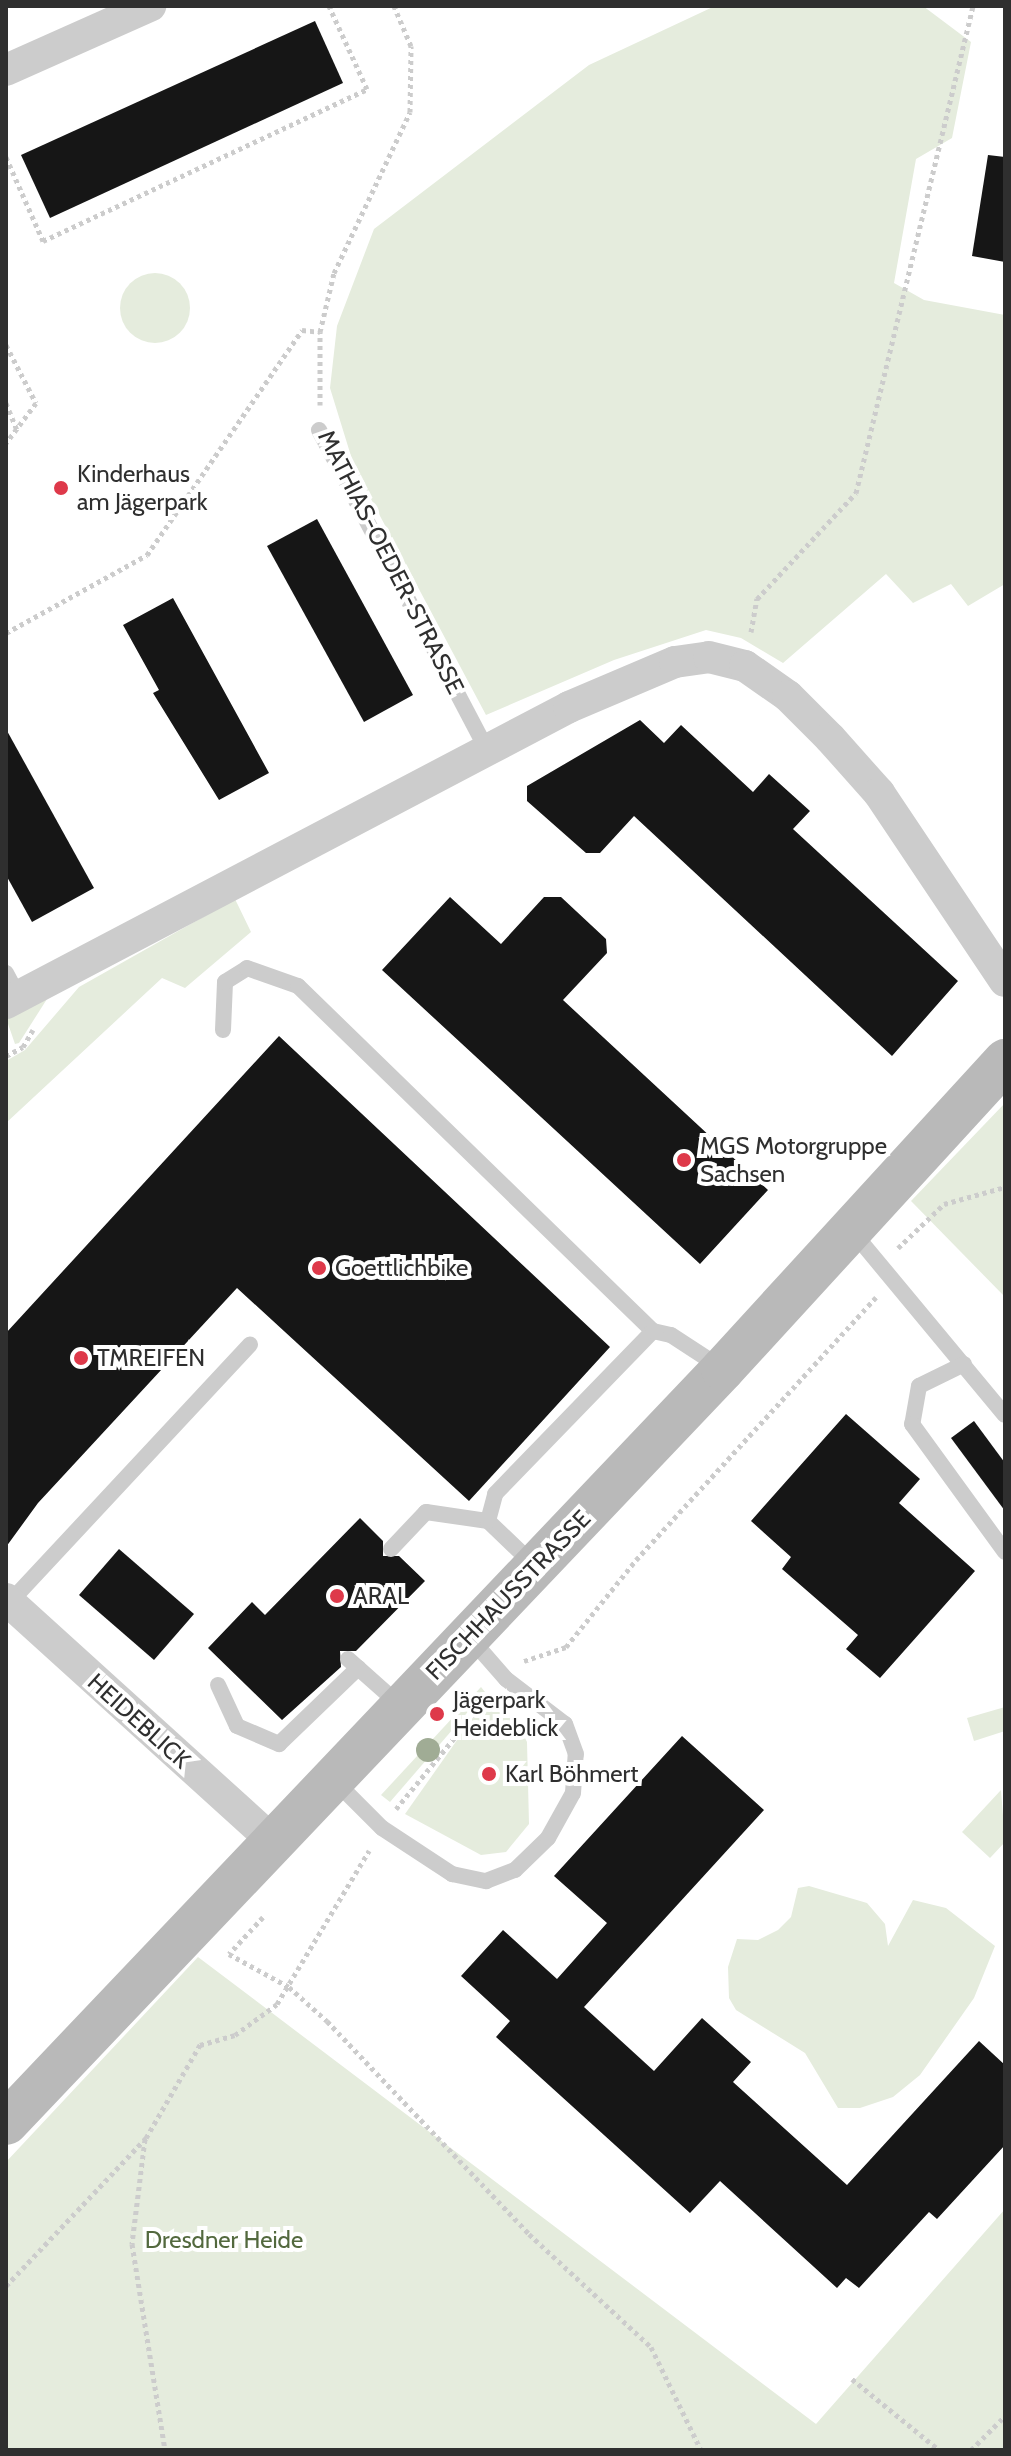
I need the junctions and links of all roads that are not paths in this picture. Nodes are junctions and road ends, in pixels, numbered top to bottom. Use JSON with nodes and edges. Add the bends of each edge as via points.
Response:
{"nodes":[{"id":1,"x":139,"y":9,"type":"edge"},
{"id":2,"x":6,"y":70,"type":"edge"},
{"id":3,"x":319,"y":430,"type":"road end"},
{"id":4,"x":487,"y":750,"type":"junction"},
{"id":5,"x":1005,"y":981,"type":"edge"},
{"id":6,"x":10,"y":991,"type":"edge"},
{"id":7,"x":223,"y":1030,"type":"dead end"},
{"id":8,"x":1005,"y":1061,"type":"edge"},
{"id":9,"x":849,"y":1227,"type":"junction"},
{"id":10,"x":653,"y":1331,"type":"junction"},
{"id":11,"x":250,"y":1345,"type":"dead end"},
{"id":12,"x":964,"y":1364,"type":"junction"},
{"id":13,"x":723,"y":1369,"type":"junction"},
{"id":14,"x":1005,"y":1415,"type":"edge"},
{"id":15,"x":488,"y":1521,"type":"junction"},
{"id":16,"x":391,"y":1549,"type":"dead end"},
{"id":17,"x":1005,"y":1552,"type":"edge"},
{"id":18,"x":535,"y":1566,"type":"junction"},
{"id":19,"x":8,"y":1601,"type":"edge"},
{"id":20,"x":469,"y":1636,"type":"junction"},
{"id":21,"x":218,"y":1685,"type":"dead end"},
{"id":22,"x":402,"y":1707,"type":"junction"},
{"id":23,"x":333,"y":1779,"type":"junction"},
{"id":24,"x":273,"y":1841,"type":"junction"},
{"id":25,"x":6,"y":2123,"type":"edge"}],
"edges":[{"from":1,"to":2,"type":"street"},
{"from":3,"to":4,"type":"lane","name":"MATHIAS-OEDER-STRASSE"},
{"from":4,"to":5,"type":"street","via":[[675,662],[709,657],[745,666],[788,696],[879,793]]},
{"from":4,"to":6,"type":"street"},
{"from":7,"to":10,"type":"lane","via":[[225,982],[247,968],[298,986]]},
{"from":8,"to":9,"type":"main road","name":"FISCHHAUSSTRASSE"},
{"from":9,"to":12,"type":"lane"},
{"from":9,"to":13,"type":"main road","name":"FISCHHAUSSTRASSE"},
{"from":10,"to":13,"type":"lane","via":[[671,1335]]},
{"from":10,"to":15,"type":"lane","via":[[495,1494]]},
{"from":11,"to":19,"type":"lane"},
{"from":12,"to":14,"type":"lane"},
{"from":12,"to":17,"type":"lane","via":[[919,1386],[912,1424]]},
{"from":13,"to":18,"type":"main road","name":"FISCHHAUSSTRASSE"},
{"from":15,"to":16,"type":"lane","via":[[426,1512]]},
{"from":15,"to":18,"type":"lane"},
{"from":18,"to":20,"type":"main road","name":"FISCHHAUSSTRASSE"},
{"from":19,"to":24,"type":"street","name":"HEIDEBLICK"},
{"from":20,"to":22,"type":"main road","name":"FISCHHAUSSTRASSE"},
{"from":20,"to":23,"type":"lane","via":[[506,1679],[565,1724],[576,1754],[573,1793],[548,1838],[515,1870],[486,1881],[452,1874],[382,1828]]},
{"from":21,"to":22,"type":"lane","via":[[237,1726],[279,1744],[353,1664]]},
{"from":22,"to":23,"type":"main road","name":"FISCHHAUSSTRASSE"},
{"from":23,"to":24,"type":"main road","name":"FISCHHAUSSTRASSE"},
{"from":24,"to":25,"type":"main road","name":"FISCHHAUSSTRASSE"}]}
